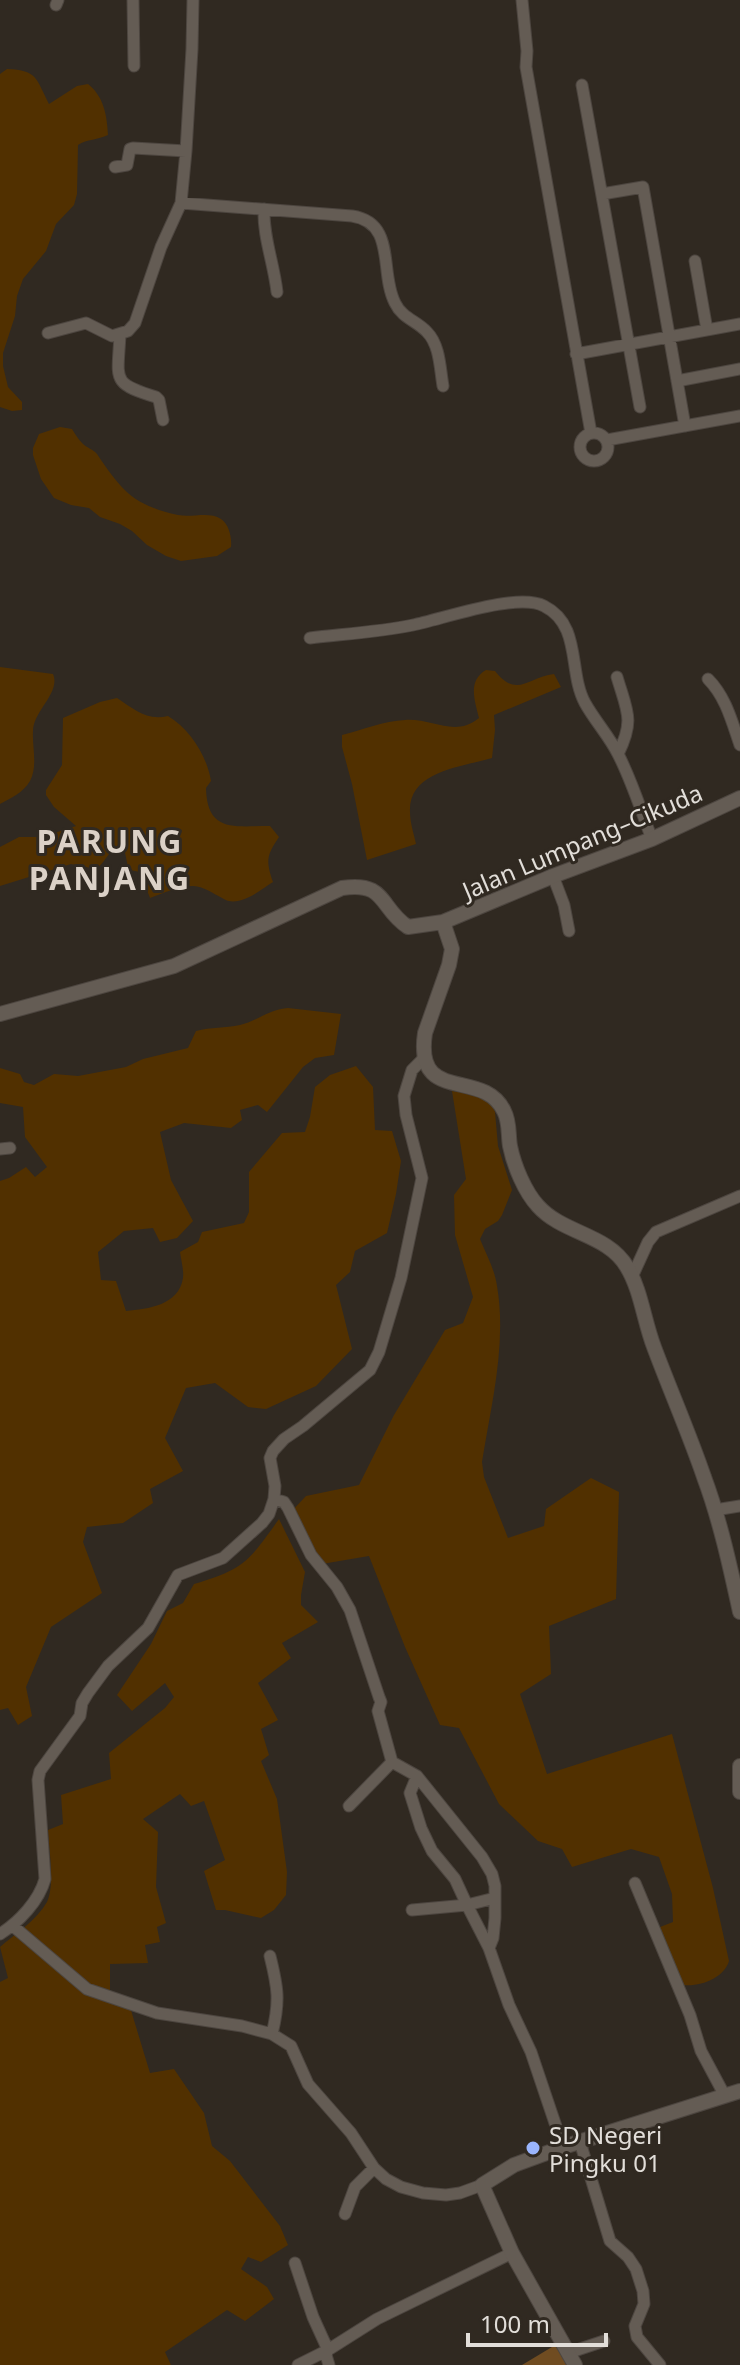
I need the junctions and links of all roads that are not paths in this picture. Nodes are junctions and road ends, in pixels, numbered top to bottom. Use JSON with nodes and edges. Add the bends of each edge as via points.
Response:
{"nodes":[{"id":1,"x":133,"y":0,"type":"edge"},
{"id":2,"x":193,"y":0,"type":"edge"},
{"id":3,"x":522,"y":0,"type":"edge"},
{"id":4,"x":134,"y":66,"type":"dead end"},
{"id":5,"x":582,"y":85,"type":"dead end"},
{"id":6,"x":186,"y":151,"type":"junction"},
{"id":7,"x":115,"y":167,"type":"dead end"},
{"id":8,"x":602,"y":194,"type":"junction"},
{"id":9,"x":181,"y":203,"type":"junction"},
{"id":10,"x":264,"y":209,"type":"junction"},
{"id":11,"x":695,"y":261,"type":"dead end"},
{"id":12,"x":277,"y":292,"type":"dead end"},
{"id":13,"x":740,"y":324,"type":"edge"},
{"id":14,"x":707,"y":330,"type":"junction"},
{"id":15,"x":48,"y":333,"type":"dead end"},
{"id":16,"x":120,"y":334,"type":"junction"},
{"id":17,"x":670,"y":337,"type":"junction"},
{"id":18,"x":629,"y":344,"type":"junction"},
{"id":19,"x":576,"y":354,"type":"junction"},
{"id":20,"x":740,"y":369,"type":"edge"},
{"id":21,"x":677,"y":381,"type":"junction"},
{"id":22,"x":443,"y":386,"type":"dead end"},
{"id":23,"x":640,"y":407,"type":"dead end"},
{"id":24,"x":740,"y":416,"type":"edge"},
{"id":25,"x":163,"y":420,"type":"dead end"},
{"id":26,"x":685,"y":426,"type":"junction"},
{"id":27,"x":591,"y":433,"type":"junction"},
{"id":28,"x":607,"y":440,"type":"junction"},
{"id":29,"x":310,"y":638,"type":"dead end"},
{"id":30,"x":617,"y":677,"type":"dead end"},
{"id":31,"x":708,"y":679,"type":"dead end"},
{"id":32,"x":740,"y":745,"type":"edge"},
{"id":33,"x":618,"y":754,"type":"junction"},
{"id":34,"x":740,"y":798,"type":"edge"},
{"id":35,"x":652,"y":839,"type":"junction"},
{"id":36,"x":553,"y":876,"type":"junction"},
{"id":37,"x":443,"y":922,"type":"junction"},
{"id":38,"x":569,"y":931,"type":"dead end"},
{"id":39,"x":0,"y":1014,"type":"edge"},
{"id":40,"x":425,"y":1057,"type":"junction"},
{"id":41,"x":740,"y":1196,"type":"edge"},
{"id":42,"x":632,"y":1277,"type":"junction"},
{"id":43,"x":274,"y":1499,"type":"junction"},
{"id":44,"x":740,"y":1506,"type":"edge"},
{"id":45,"x":715,"y":1510,"type":"junction"},
{"id":46,"x":736,"y":1572,"type":"edge"},
{"id":47,"x":740,"y":1612,"type":"edge"},
{"id":48,"x":392,"y":1762,"type":"junction"},
{"id":49,"x":740,"y":1766,"type":"edge"},
{"id":50,"x":417,"y":1776,"type":"junction"},
{"id":51,"x":740,"y":1792,"type":"edge"},
{"id":52,"x":349,"y":1806,"type":"dead end"},
{"id":53,"x":635,"y":1883,"type":"dead end"},
{"id":54,"x":495,"y":1898,"type":"junction"},
{"id":55,"x":467,"y":1905,"type":"junction"},
{"id":56,"x":412,"y":1910,"type":"dead end"},
{"id":57,"x":13,"y":1926,"type":"junction"},
{"id":58,"x":0,"y":1934,"type":"edge"},
{"id":59,"x":489,"y":1948,"type":"junction"},
{"id":60,"x":270,"y":1956,"type":"dead end"},
{"id":61,"x":272,"y":2034,"type":"junction"},
{"id":62,"x":740,"y":2091,"type":"edge"},
{"id":63,"x":725,"y":2096,"type":"junction"},
{"id":64,"x":580,"y":2142,"type":"junction"},
{"id":65,"x":563,"y":2147,"type":"junction"},
{"id":66,"x":374,"y":2168,"type":"junction"},
{"id":67,"x":482,"y":2185,"type":"junction"},
{"id":68,"x":345,"y":2214,"type":"dead end"},
{"id":69,"x":512,"y":2253,"type":"junction"},
{"id":70,"x":295,"y":2263,"type":"dead end"},
{"id":71,"x":604,"y":2341,"type":"dead end"},
{"id":72,"x":328,"y":2350,"type":"junction"},
{"id":73,"x":572,"y":2359,"type":"edge"},
{"id":74,"x":298,"y":2365,"type":"edge"},
{"id":75,"x":329,"y":2365,"type":"edge"},
{"id":76,"x":660,"y":2365,"type":"edge"}],
"edges":[{"from":1,"to":4,"type":"street"},
{"from":2,"to":6,"type":"street"},
{"from":3,"to":19,"type":"street","via":[[526,67]]},
{"from":5,"to":8,"type":"street"},
{"from":6,"to":7,"type":"street","via":[[133,148],[127,165]]},
{"from":6,"to":9,"type":"street"},
{"from":8,"to":17,"type":"street","via":[[643,187]]},
{"from":8,"to":18,"type":"street"},
{"from":9,"to":10,"type":"street"},
{"from":9,"to":16,"type":"street","via":[[135,323]]},
{"from":10,"to":12,"type":"street"},
{"from":10,"to":22,"type":"street","via":[[373,222],[383,243],[392,298],[431,337]]},
{"from":11,"to":14,"type":"street"},
{"from":13,"to":14,"type":"street"},
{"from":14,"to":17,"type":"street"},
{"from":15,"to":16,"type":"street","via":[[86,323],[103,334]]},
{"from":16,"to":25,"type":"street","via":[[121,382],[156,397]]},
{"from":17,"to":18,"type":"street"},
{"from":17,"to":21,"type":"street"},
{"from":18,"to":19,"type":"street"},
{"from":18,"to":23,"type":"street"},
{"from":19,"to":27,"type":"street"},
{"from":20,"to":21,"type":"street"},
{"from":21,"to":26,"type":"street"},
{"from":24,"to":26,"type":"street"},
{"from":26,"to":28,"type":"street"},
{"from":27,"to":28,"type":"street"},
{"from":27,"to":28,"type":"street","via":[[580,447],[590,461],[607,454]]},
{"from":29,"to":33,"type":"street","via":[[411,626],[516,602],[544,606],[564,624],[584,701]]},
{"from":30,"to":33,"type":"street","via":[[629,727]]},
{"from":31,"to":32,"type":"street","via":[[724,701]]},
{"from":33,"to":35,"type":"street"},
{"from":34,"to":35,"type":"street","name":"Jalan Lumpang–Cikuda"},
{"from":35,"to":36,"type":"street","name":"Jalan Lumpang–Cikuda"},
{"from":36,"to":37,"type":"street","name":"Jalan Lumpang–Cikuda"},
{"from":36,"to":38,"type":"street"},
{"from":37,"to":39,"type":"street","via":[[408,927],[372,889],[342,888],[174,966]]},
{"from":37,"to":40,"type":"street","name":"Jalan Lumpang–Cikuda","via":[[452,949],[425,1033]]},
{"from":40,"to":42,"type":"street","via":[[435,1077],[492,1094],[504,1110],[510,1147],[537,1205],[566,1227],[612,1248]]},
{"from":40,"to":43,"type":"street","via":[[412,1070],[404,1096],[422,1178],[379,1352],[370,1370],[273,1451]]},
{"from":41,"to":42,"type":"street","via":[[656,1232]]},
{"from":42,"to":45,"type":"street"},
{"from":43,"to":48,"type":"street","via":[[284,1502],[311,1555],[350,1610],[381,1702],[378,1711]]},
{"from":43,"to":57,"type":"street","via":[[262,1523],[230,1553],[178,1575],[148,1628],[108,1666],[82,1703],[73,1728],[43,1764],[38,1780],[45,1879]]},
{"from":44,"to":45,"type":"street"},
{"from":45,"to":46,"type":"street"},
{"from":46,"to":47,"type":"street"},
{"from":48,"to":50,"type":"street"},
{"from":48,"to":52,"type":"street"},
{"from":49,"to":51,"type":"street"},
{"from":50,"to":54,"type":"street","via":[[482,1857],[492,1874]]},
{"from":50,"to":55,"type":"street","via":[[410,1793],[421,1828]]},
{"from":53,"to":63,"type":"street","via":[[701,2051]]},
{"from":54,"to":55,"type":"street"},
{"from":54,"to":59,"type":"street"},
{"from":55,"to":56,"type":"street"},
{"from":55,"to":59,"type":"street"},
{"from":57,"to":58,"type":"street"},
{"from":57,"to":61,"type":"street","via":[[87,1989],[157,2013]]},
{"from":59,"to":65,"type":"street"},
{"from":60,"to":61,"type":"street","via":[[278,2009]]},
{"from":61,"to":66,"type":"street","via":[[291,2046],[308,2084]]},
{"from":62,"to":63,"type":"street"},
{"from":63,"to":64,"type":"street"},
{"from":64,"to":65,"type":"street"},
{"from":64,"to":76,"type":"street","via":[[610,2241],[636,2269],[643,2291],[637,2337]]},
{"from":65,"to":67,"type":"street","via":[[514,2165]]},
{"from":66,"to":67,"type":"street","via":[[401,2187],[423,2193],[446,2195]]},
{"from":66,"to":68,"type":"street","via":[[355,2187]]},
{"from":67,"to":69,"type":"street"},
{"from":69,"to":72,"type":"street","via":[[377,2319]]},
{"from":69,"to":73,"type":"street"},
{"from":70,"to":72,"type":"street"},
{"from":71,"to":73,"type":"street"},
{"from":72,"to":74,"type":"street"},
{"from":72,"to":75,"type":"street"}]}
